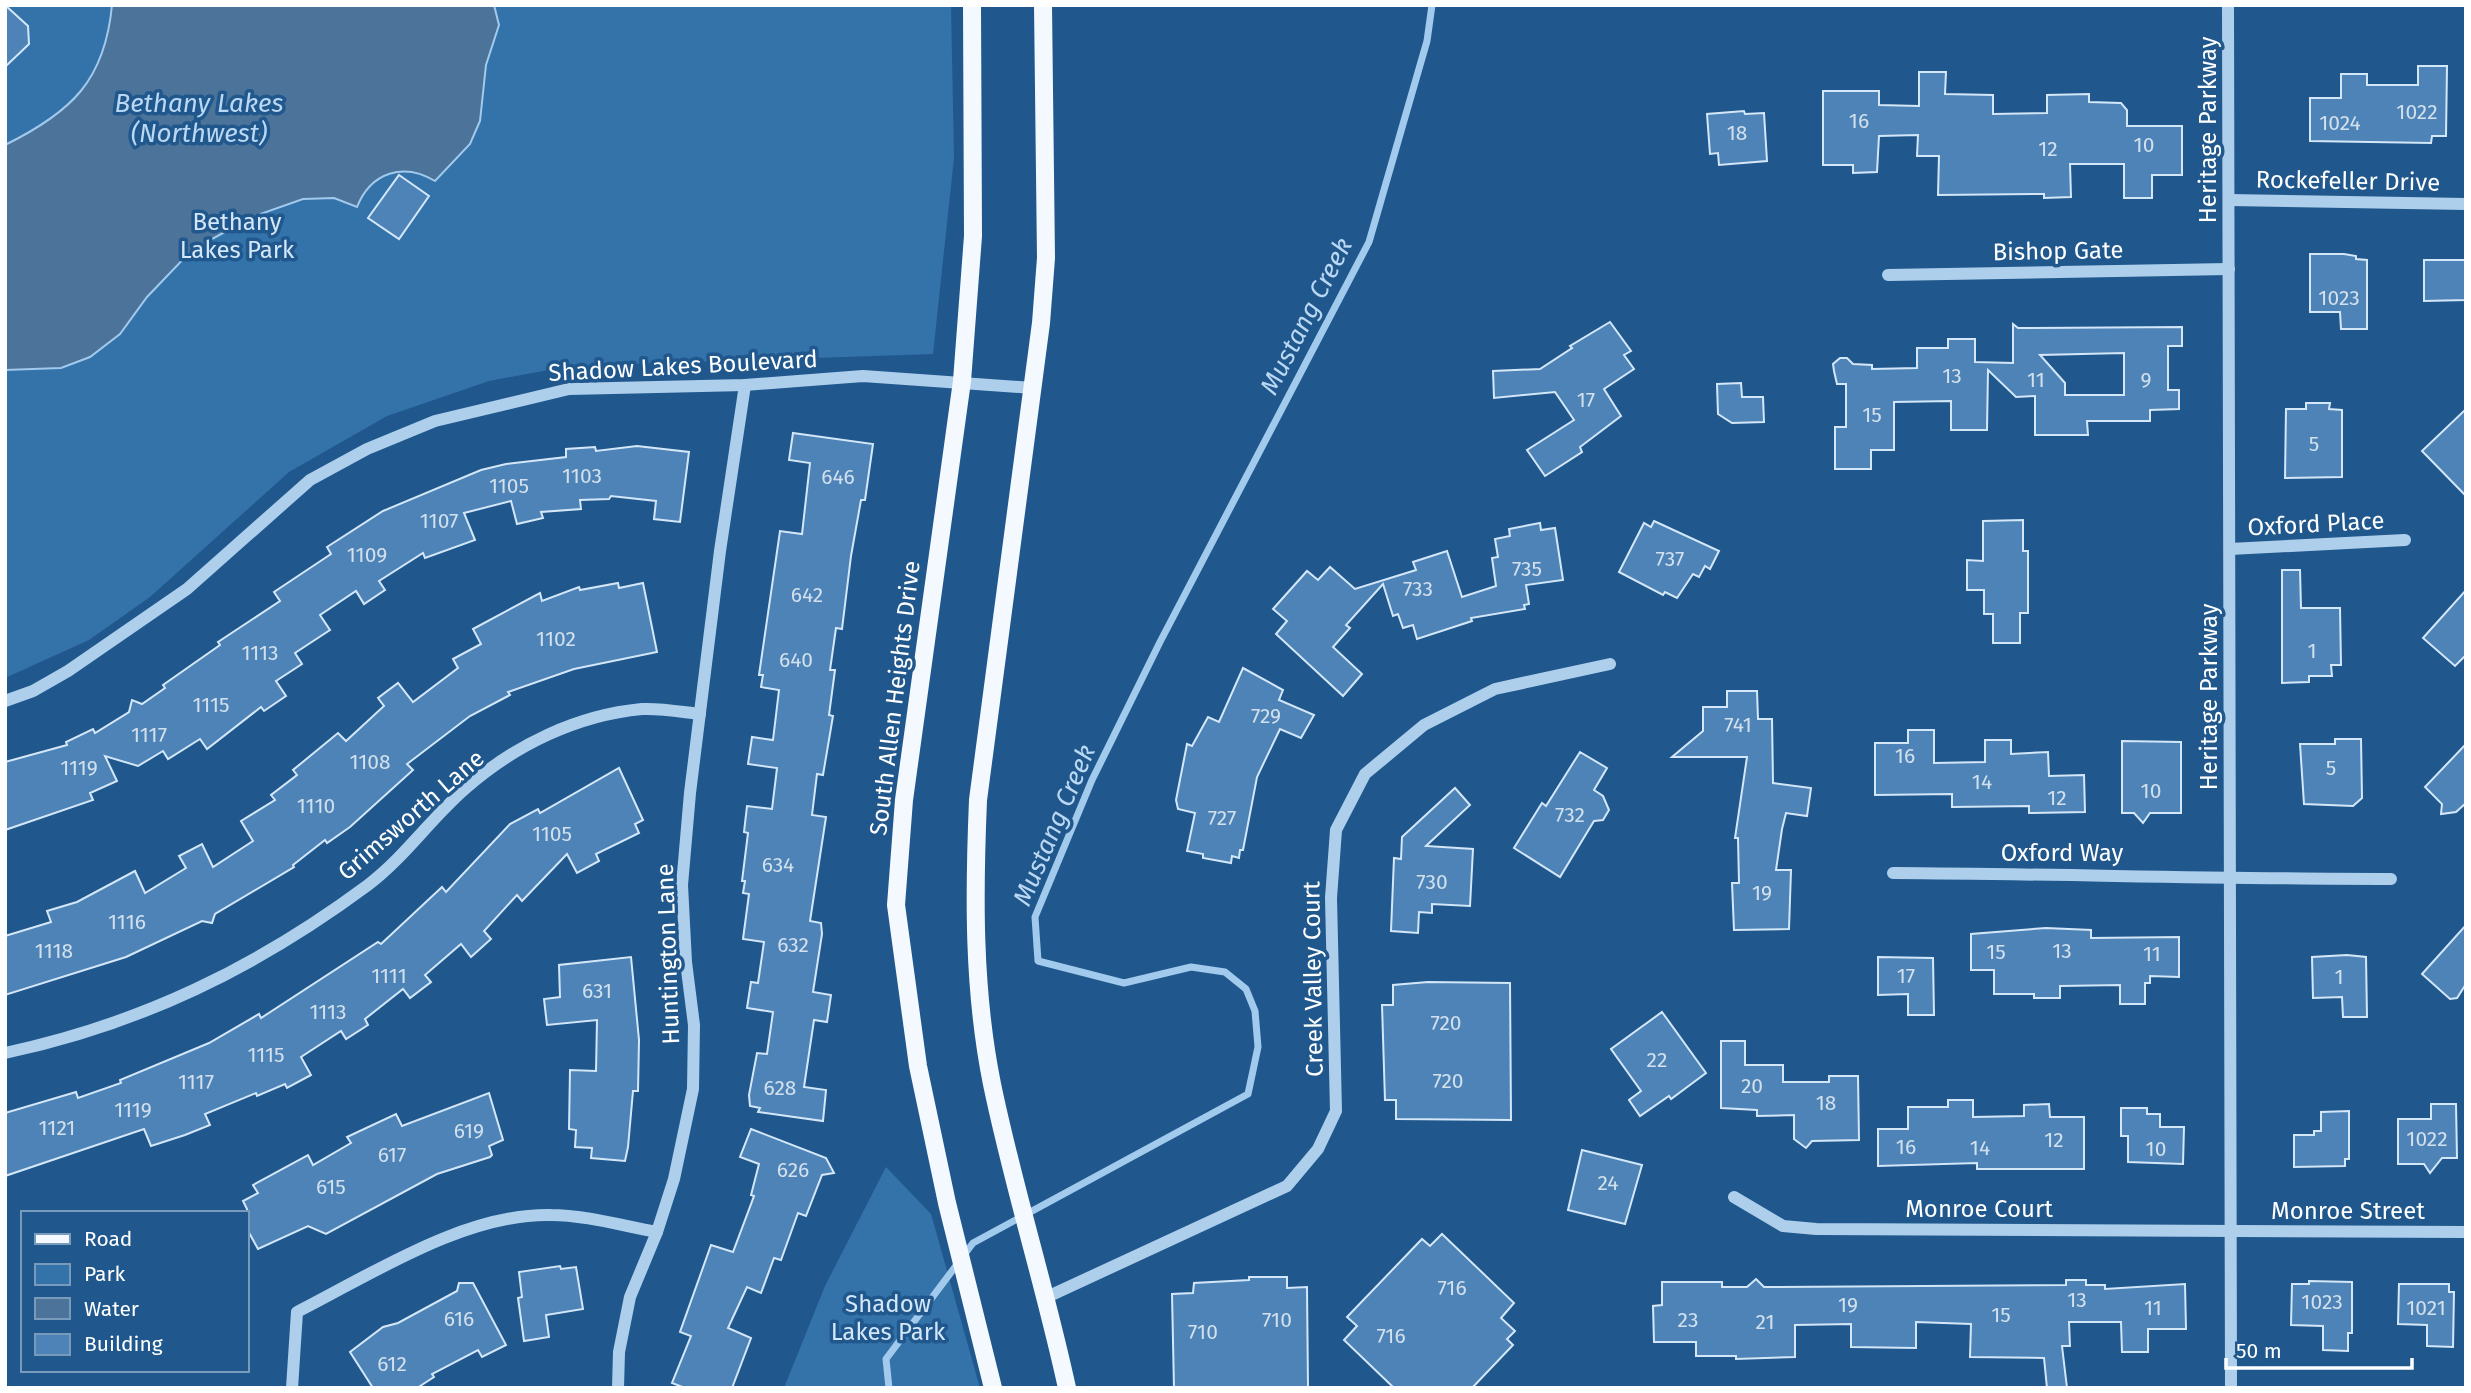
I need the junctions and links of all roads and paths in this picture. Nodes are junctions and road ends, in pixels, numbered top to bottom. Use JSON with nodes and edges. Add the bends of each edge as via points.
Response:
{"nodes":[{"id":1,"x":972,"y":5,"type":"edge"},
{"id":2,"x":1043,"y":5,"type":"edge"},
{"id":3,"x":2228,"y":5,"type":"edge"},
{"id":4,"x":2229,"y":200,"type":"junction"},
{"id":5,"x":2466,"y":204,"type":"edge"},
{"id":6,"x":2229,"y":269,"type":"junction"},
{"id":7,"x":1888,"y":275,"type":"dead end"},
{"id":8,"x":962,"y":381,"type":"junction"},
{"id":9,"x":745,"y":385,"type":"junction"},
{"id":10,"x":1032,"y":388,"type":"junction"},
{"id":11,"x":2405,"y":540,"type":"dead end"},
{"id":12,"x":2230,"y":549,"type":"junction"},
{"id":13,"x":1610,"y":664,"type":"dead end"},
{"id":14,"x":5,"y":701,"type":"edge"},
{"id":15,"x":700,"y":714,"type":"junction"},
{"id":16,"x":1893,"y":873,"type":"dead end"},
{"id":17,"x":2230,"y":879,"type":"junction"},
{"id":18,"x":2390,"y":879,"type":"dead end"},
{"id":19,"x":5,"y":1053,"type":"edge"},
{"id":20,"x":1734,"y":1197,"type":"dead end"},
{"id":21,"x":657,"y":1232,"type":"junction"},
{"id":22,"x":2231,"y":1232,"type":"junction"},
{"id":23,"x":2466,"y":1232,"type":"edge"},
{"id":24,"x":1047,"y":1297,"type":"junction"},
{"id":25,"x":292,"y":1388,"type":"edge"},
{"id":26,"x":618,"y":1388,"type":"edge"},
{"id":27,"x":993,"y":1388,"type":"edge"},
{"id":28,"x":1067,"y":1388,"type":"edge"},
{"id":29,"x":2231,"y":1388,"type":"edge"}],
"edges":[{"from":1,"to":8,"type":"main road","name":"South Allen Heights Drive","via":[[973,236]]},
{"from":2,"to":10,"type":"main road","via":[[1046,258]]},
{"from":3,"to":4,"type":"street","name":"Heritage Parkway"},
{"from":4,"to":5,"type":"street","name":"Rockefeller Drive"},
{"from":4,"to":6,"type":"street","name":"Heritage Parkway"},
{"from":6,"to":7,"type":"street","name":"Bishop Gate"},
{"from":6,"to":12,"type":"street","name":"Heritage Parkway"},
{"from":8,"to":9,"type":"street","name":"Shadow Lakes Boulevard","via":[[863,376]]},
{"from":8,"to":10,"type":"street","name":"Shadow Lakes Boulevard"},
{"from":8,"to":27,"type":"main road","name":"South Allen Heights Drive","via":[[904,800],[896,905],[918,1066]]},
{"from":9,"to":14,"type":"street","name":"Shadow Lakes Boulevard","via":[[569,388],[435,421],[367,449],[310,480],[187,589],[68,671]]},
{"from":9,"to":15,"type":"street","name":"Huntington Lane"},
{"from":10,"to":24,"type":"main road","via":[[978,800],[975,873],[977,973],[992,1083]]},
{"from":11,"to":12,"type":"street","name":"Oxford Place"},
{"from":12,"to":17,"type":"street","name":"Heritage Parkway"},
{"from":13,"to":24,"type":"street","name":"Creek Valley Court","via":[[1495,689],[1424,725],[1365,774],[1336,830],[1331,898],[1336,1111],[1318,1149],[1287,1186]]},
{"from":15,"to":19,"type":"street","name":"Grimsworth Lane","via":[[633,711],[589,718],[537,739],[465,789],[414,845],[369,884],[262,957],[166,1004],[96,1031]]},
{"from":15,"to":21,"type":"street","name":"Huntington Lane","via":[[682,886],[694,1025],[693,1089],[674,1179]]},
{"from":16,"to":17,"type":"street","name":"Oxford Way"},
{"from":17,"to":18,"type":"street","name":"Oxford Way"},
{"from":17,"to":22,"type":"street","name":"Heritage Parkway"},
{"from":20,"to":22,"type":"street","name":"Monroe Court","via":[[1783,1226],[1816,1229]]},
{"from":21,"to":25,"type":"street","via":[[551,1214],[476,1225],[449,1236],[297,1311]]},
{"from":21,"to":26,"type":"street","name":"Huntington Lane","via":[[630,1297],[619,1352]]},
{"from":22,"to":23,"type":"street","name":"Monroe Street"},
{"from":22,"to":29,"type":"street","name":"Heritage Parkway"},
{"from":24,"to":28,"type":"main road"}]}
